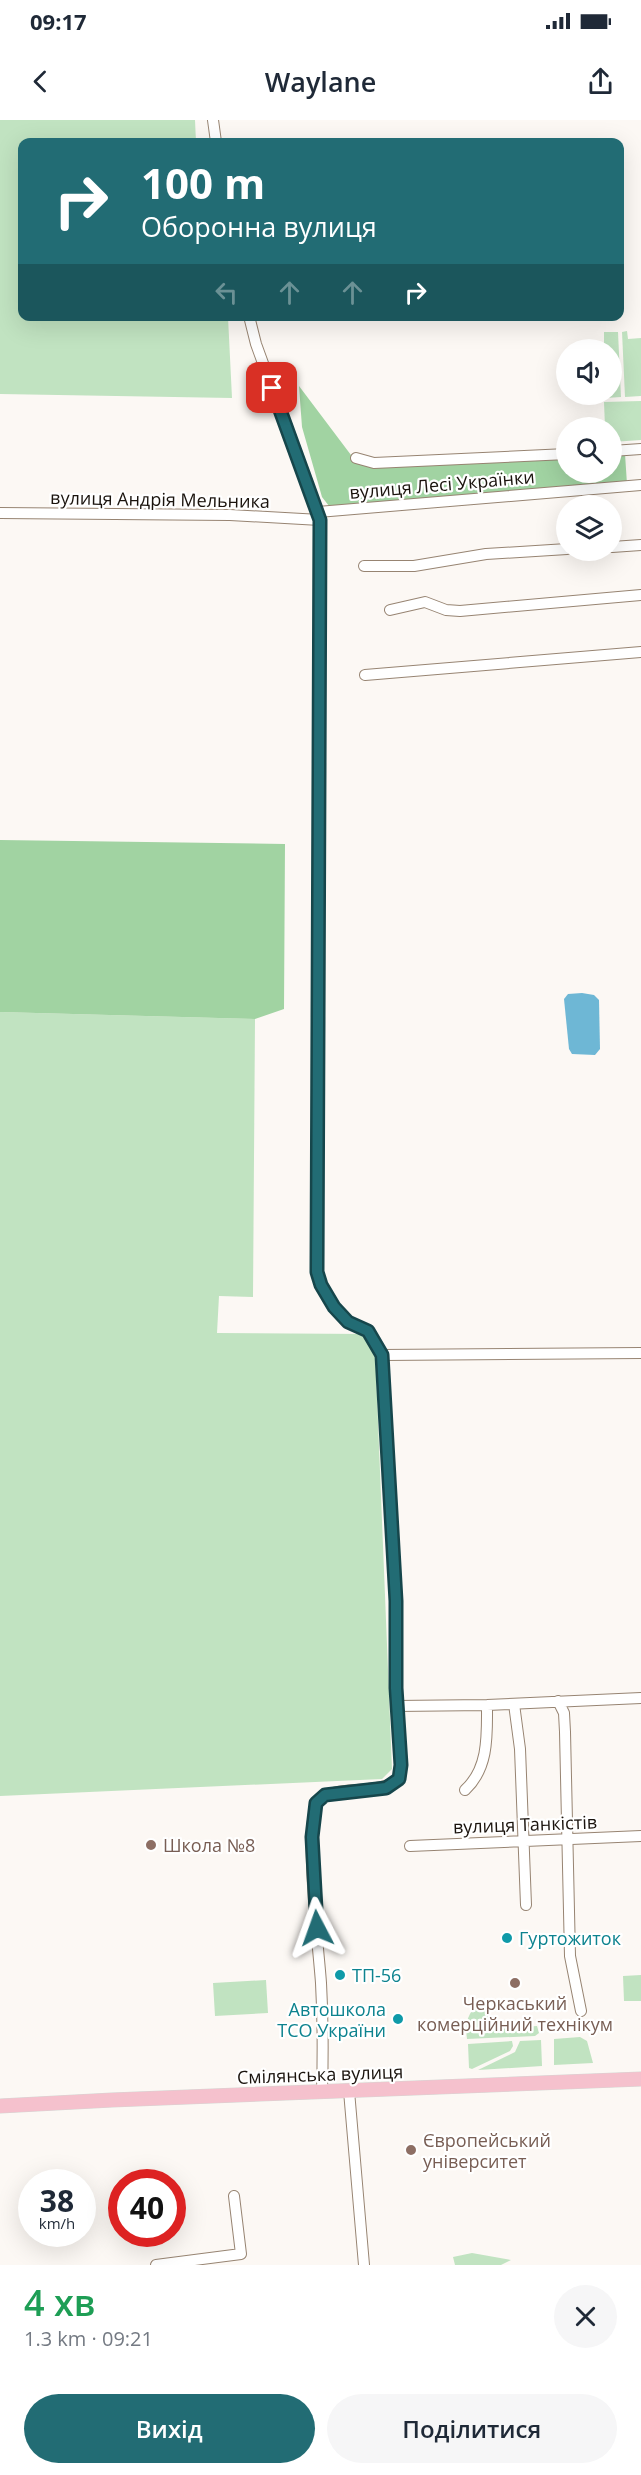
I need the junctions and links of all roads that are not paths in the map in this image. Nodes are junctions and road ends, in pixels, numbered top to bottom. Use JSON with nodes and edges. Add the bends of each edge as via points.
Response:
{"nodes":[{"id":1,"x":213,"y":120,"type":"edge"},
{"id":2,"x":215,"y":138,"type":"edge"},
{"id":3,"x":250,"y":321,"type":"edge"},
{"id":4,"x":641,"y":449,"type":"edge"},
{"id":5,"x":622,"y":450,"type":"edge"},
{"id":6,"x":556,"y":455,"type":"edge"},
{"id":7,"x":356,"y":458,"type":"dead end"},
{"id":8,"x":641,"y":485,"type":"edge"},
{"id":9,"x":0,"y":513,"type":"edge"},
{"id":10,"x":319,"y":516,"type":"junction"},
{"id":11,"x":641,"y":545,"type":"edge"},
{"id":12,"x":622,"y":546,"type":"edge"},
{"id":13,"x":556,"y":550,"type":"edge"},
{"id":14,"x":364,"y":566,"type":"dead end"},
{"id":15,"x":641,"y":595,"type":"edge"},
{"id":16,"x":390,"y":610,"type":"dead end"},
{"id":17,"x":641,"y":652,"type":"edge"},
{"id":18,"x":364,"y":675,"type":"dead end"},
{"id":19,"x":641,"y":1353,"type":"edge"},
{"id":20,"x":382,"y":1355,"type":"junction"},
{"id":21,"x":641,"y":1698,"type":"edge"},
{"id":22,"x":558,"y":1701,"type":"junction"},
{"id":23,"x":514,"y":1704,"type":"junction"},
{"id":24,"x":396,"y":1706,"type":"junction"},
{"id":25,"x":488,"y":1706,"type":"junction"},
{"id":26,"x":465,"y":1790,"type":"dead end"},
{"id":27,"x":641,"y":1836,"type":"edge"},
{"id":28,"x":569,"y":1839,"type":"junction"},
{"id":29,"x":523,"y":1840,"type":"junction"},
{"id":30,"x":410,"y":1846,"type":"dead end"},
{"id":31,"x":526,"y":1905,"type":"dead end"},
{"id":32,"x":581,"y":2011,"type":"dead end"},
{"id":33,"x":641,"y":2079,"type":"edge"},
{"id":34,"x":349,"y":2091,"type":"junction"},
{"id":35,"x":322,"y":2092,"type":"junction"},
{"id":36,"x":0,"y":2106,"type":"edge"},
{"id":37,"x":234,"y":2196,"type":"dead end"},
{"id":38,"x":156,"y":2265,"type":"edge"},
{"id":39,"x":364,"y":2265,"type":"edge"}],
"edges":[{"from":1,"to":2,"type":"street"},
{"from":3,"to":10,"type":"street"},
{"from":4,"to":5,"type":"street"},
{"from":6,"to":7,"type":"street","name":"вулиця Лесі Українки","via":[[375,463]]},
{"from":8,"to":10,"type":"street","name":"вулиця Лесі Українки"},
{"from":9,"to":10,"type":"street","name":"вулиця Андрія Мельника"},
{"from":10,"to":20,"type":"street","via":[[317,1272],[334,1307],[348,1322],[368,1331]]},
{"from":11,"to":12,"type":"street"},
{"from":13,"to":14,"type":"street","via":[[486,554],[414,566]]},
{"from":15,"to":16,"type":"street","via":[[460,611],[422,602]]},
{"from":17,"to":18,"type":"street"},
{"from":19,"to":20,"type":"street"},
{"from":20,"to":24,"type":"street","via":[[396,1601]]},
{"from":21,"to":22,"type":"street"},
{"from":22,"to":23,"type":"street"},
{"from":22,"to":28,"type":"street","via":[[564,1713]]},
{"from":23,"to":25,"type":"street"},
{"from":23,"to":29,"type":"street","via":[[520,1749]]},
{"from":24,"to":25,"type":"street"},
{"from":24,"to":35,"type":"street","via":[[399,1779],[386,1788],[325,1795],[314,1811]]},
{"from":25,"to":26,"type":"street","via":[[485,1754],[478,1776]]},
{"from":27,"to":28,"type":"street","name":"вулиця Танкістів"},
{"from":28,"to":29,"type":"street","name":"вулиця Танкістів"},
{"from":28,"to":32,"type":"street","via":[[570,1956]]},
{"from":29,"to":30,"type":"street","name":"вулиця Танкістів"},
{"from":29,"to":31,"type":"street"},
{"from":33,"to":34,"type":"main road","name":"Смілянська вулиця"},
{"from":34,"to":35,"type":"main road","name":"Смілянська вулиця"},
{"from":34,"to":39,"type":"street"},
{"from":35,"to":36,"type":"main road","name":"Смілянська вулиця"},
{"from":37,"to":38,"type":"street","via":[[241,2254]]}]}
